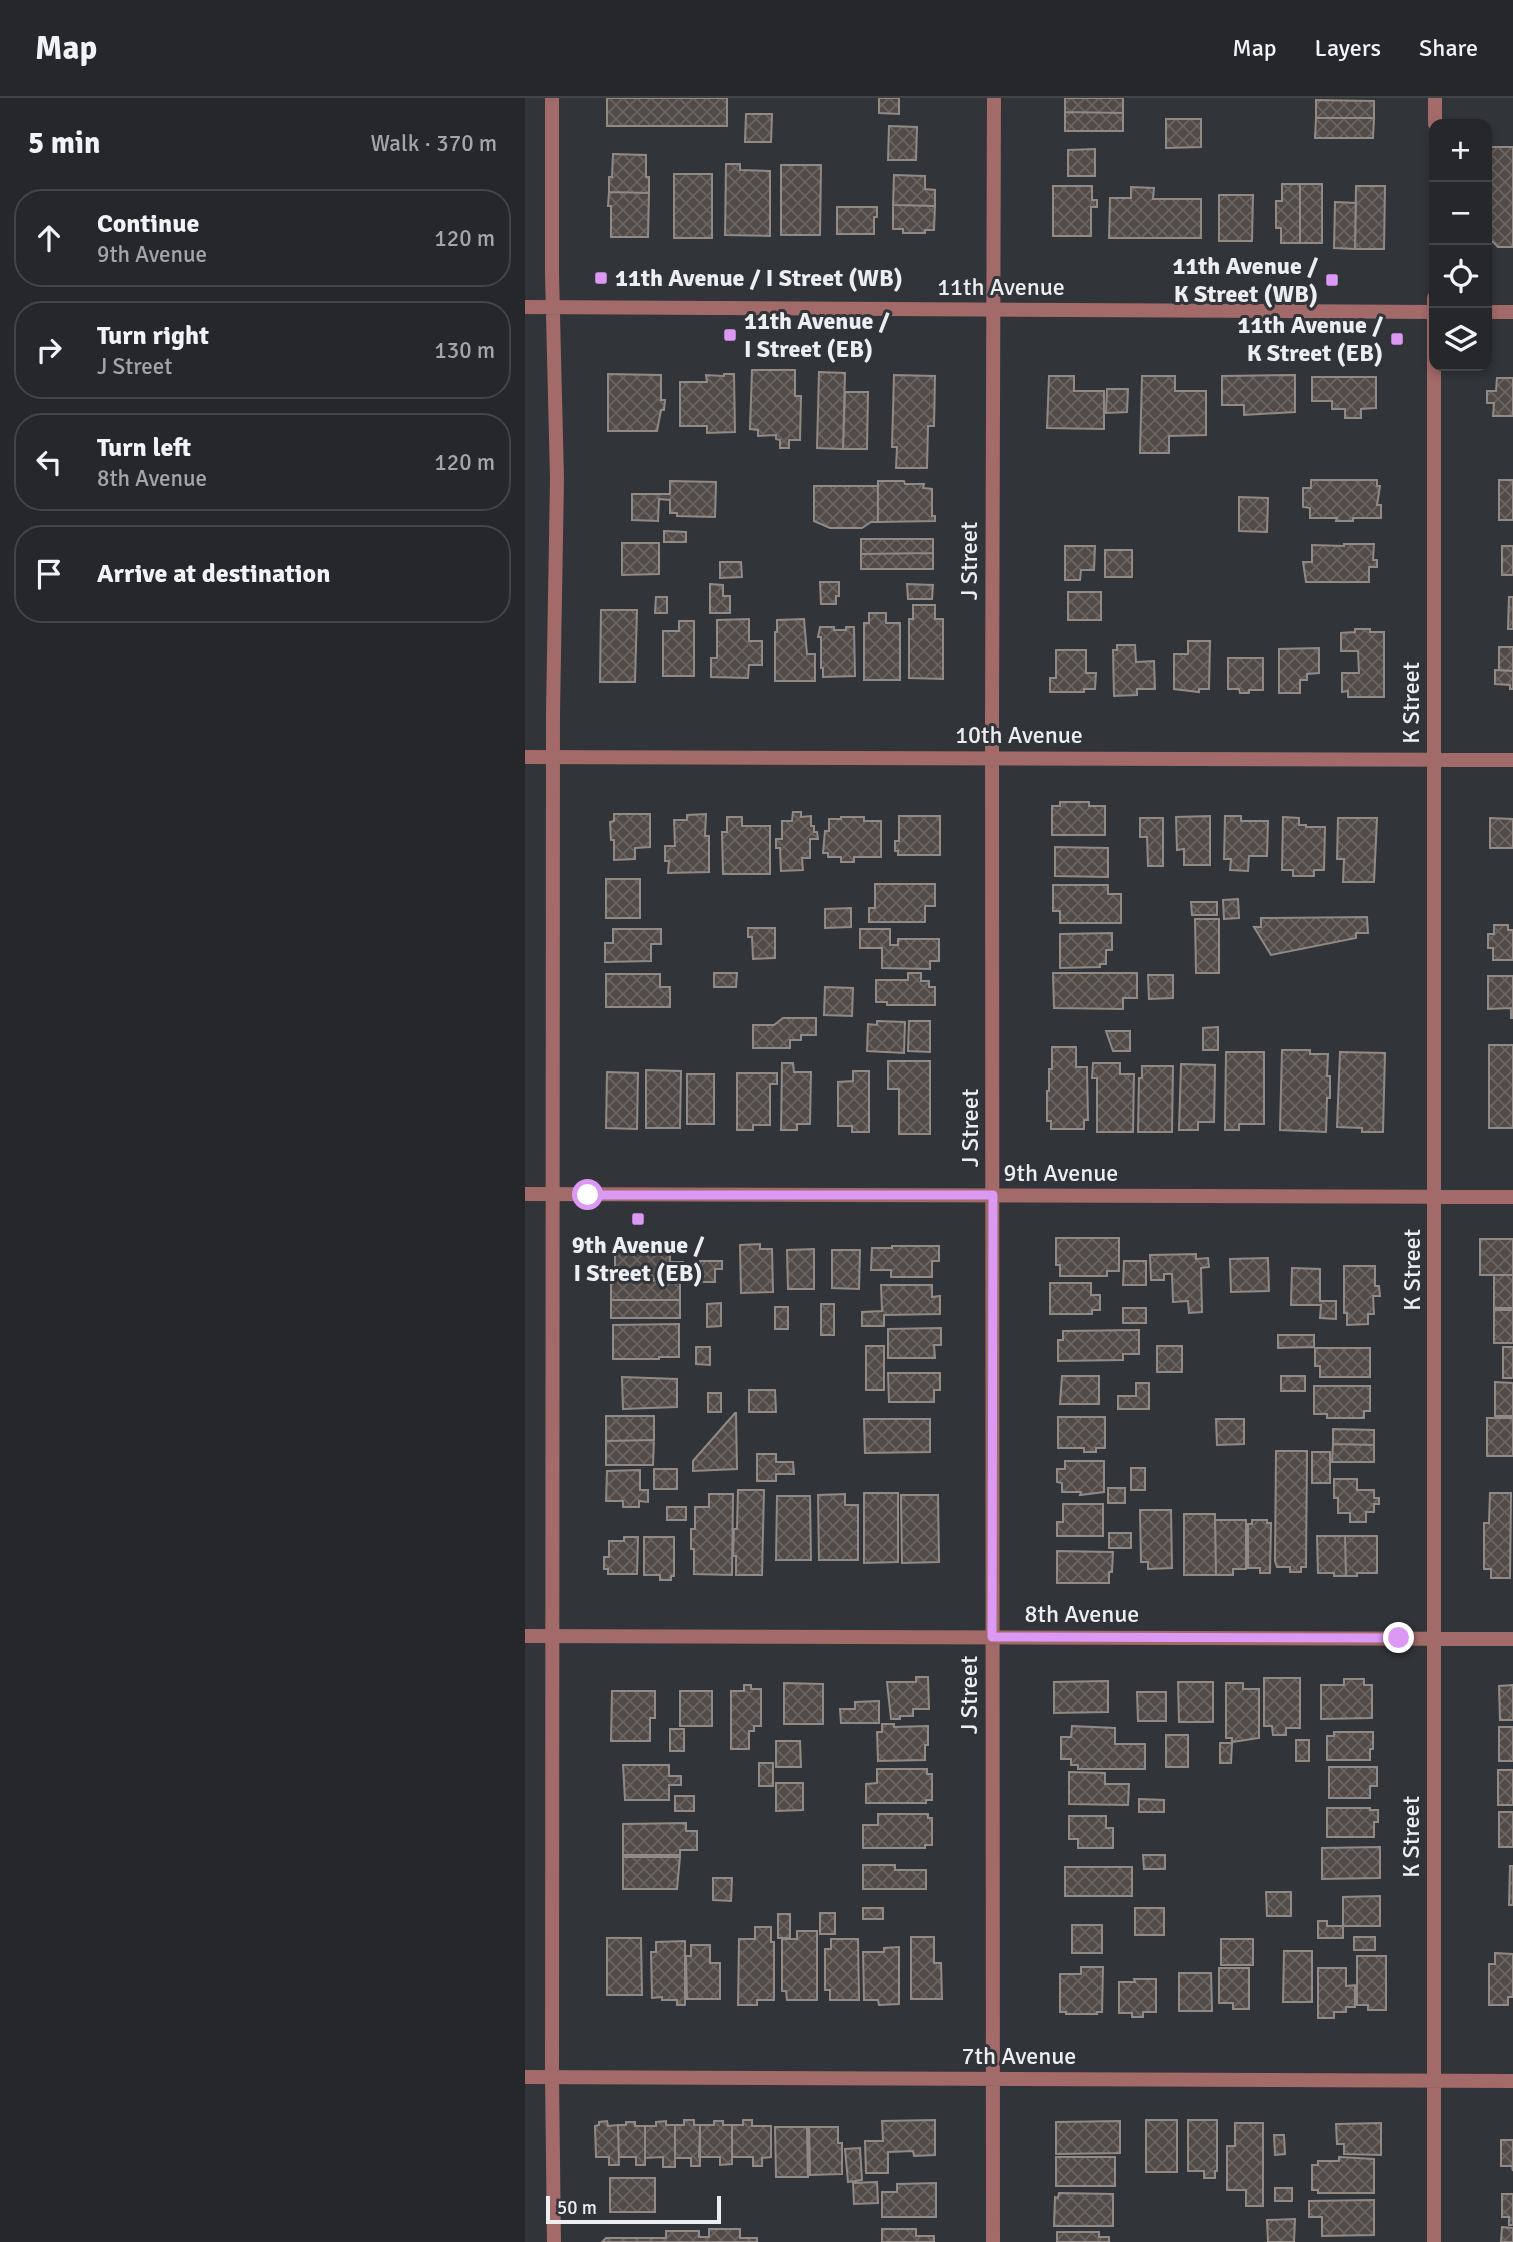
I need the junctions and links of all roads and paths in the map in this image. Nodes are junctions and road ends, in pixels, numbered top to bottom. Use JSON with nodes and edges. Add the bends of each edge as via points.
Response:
{"nodes":[{"id":1,"x":552,"y":98,"type":"edge"},
{"id":2,"x":994,"y":98,"type":"edge"},
{"id":3,"x":1435,"y":98,"type":"edge"},
{"id":4,"x":1435,"y":119,"type":"edge"},
{"id":5,"x":525,"y":307,"type":"edge"},
{"id":6,"x":553,"y":307,"type":"junction"},
{"id":7,"x":993,"y":310,"type":"junction"},
{"id":8,"x":1429,"y":312,"type":"edge"},
{"id":9,"x":1492,"y":312,"type":"edge"},
{"id":10,"x":1513,"y":312,"type":"edge"},
{"id":11,"x":1434,"y":371,"type":"edge"},
{"id":12,"x":525,"y":757,"type":"edge"},
{"id":13,"x":553,"y":757,"type":"junction"},
{"id":14,"x":992,"y":758,"type":"junction"},
{"id":15,"x":1434,"y":760,"type":"junction"},
{"id":16,"x":1513,"y":760,"type":"edge"},
{"id":17,"x":525,"y":1194,"type":"edge"},
{"id":18,"x":553,"y":1194,"type":"junction"},
{"id":19,"x":993,"y":1195,"type":"junction"},
{"id":20,"x":1435,"y":1197,"type":"junction"},
{"id":21,"x":1513,"y":1197,"type":"edge"},
{"id":22,"x":525,"y":1636,"type":"edge"},
{"id":23,"x":553,"y":1636,"type":"junction"},
{"id":24,"x":992,"y":1637,"type":"junction"},
{"id":25,"x":1434,"y":1638,"type":"junction"},
{"id":26,"x":1513,"y":1639,"type":"edge"},
{"id":27,"x":525,"y":2077,"type":"edge"},
{"id":28,"x":552,"y":2077,"type":"junction"},
{"id":29,"x":993,"y":2079,"type":"junction"},
{"id":30,"x":1433,"y":2080,"type":"junction"},
{"id":31,"x":1513,"y":2081,"type":"edge"},
{"id":32,"x":554,"y":2242,"type":"edge"},
{"id":33,"x":993,"y":2242,"type":"edge"},
{"id":34,"x":1434,"y":2242,"type":"edge"}],
"edges":[{"from":1,"to":6,"type":"street"},
{"from":2,"to":7,"type":"street","name":"J Street"},
{"from":3,"to":4,"type":"street"},
{"from":5,"to":6,"type":"street","name":"11th Avenue"},
{"from":6,"to":7,"type":"street","name":"11th Avenue"},
{"from":6,"to":13,"type":"street","via":[[557,479]]},
{"from":7,"to":8,"type":"street","name":"11th Avenue"},
{"from":7,"to":14,"type":"street","name":"J Street"},
{"from":9,"to":10,"type":"street"},
{"from":11,"to":15,"type":"street","name":"K Street"},
{"from":12,"to":13,"type":"street","name":"10th Avenue"},
{"from":13,"to":14,"type":"street","name":"10th Avenue"},
{"from":13,"to":18,"type":"street"},
{"from":14,"to":15,"type":"street","name":"10th Avenue"},
{"from":14,"to":19,"type":"street","name":"J Street"},
{"from":15,"to":16,"type":"street","name":"10th Avenue"},
{"from":15,"to":20,"type":"street","name":"K Street"},
{"from":17,"to":18,"type":"street","name":"9th Avenue"},
{"from":18,"to":19,"type":"street","name":"9th Avenue"},
{"from":18,"to":23,"type":"street"},
{"from":19,"to":20,"type":"street","name":"9th Avenue"},
{"from":19,"to":24,"type":"street","name":"J Street"},
{"from":20,"to":21,"type":"street","name":"9th Avenue"},
{"from":20,"to":25,"type":"street","name":"K Street"},
{"from":22,"to":23,"type":"street","name":"8th Avenue"},
{"from":23,"to":24,"type":"street","name":"8th Avenue"},
{"from":23,"to":28,"type":"street"},
{"from":24,"to":25,"type":"street","name":"8th Avenue"},
{"from":24,"to":29,"type":"street","name":"J Street"},
{"from":25,"to":26,"type":"street","name":"8th Avenue"},
{"from":25,"to":30,"type":"street","name":"K Street"},
{"from":27,"to":28,"type":"street","name":"7th Avenue"},
{"from":28,"to":29,"type":"street","name":"7th Avenue"},
{"from":28,"to":32,"type":"street"},
{"from":29,"to":30,"type":"street","name":"7th Avenue"},
{"from":29,"to":33,"type":"street","name":"J Street"},
{"from":30,"to":31,"type":"street","name":"7th Avenue"},
{"from":30,"to":34,"type":"street","name":"K Street"}]}
